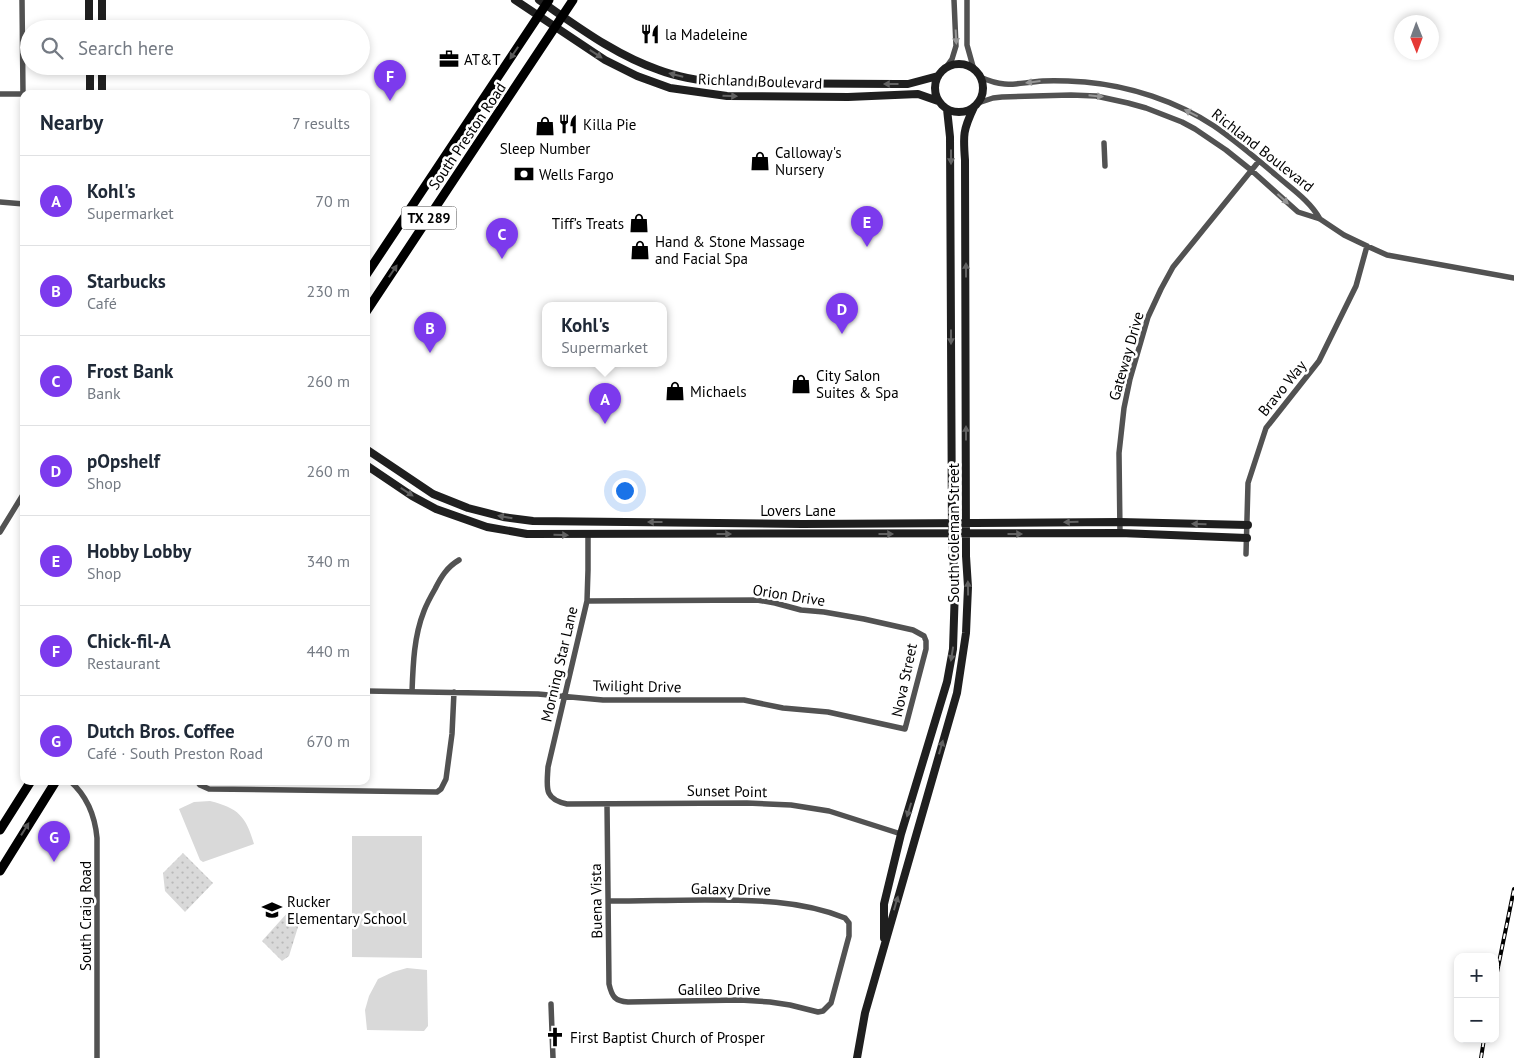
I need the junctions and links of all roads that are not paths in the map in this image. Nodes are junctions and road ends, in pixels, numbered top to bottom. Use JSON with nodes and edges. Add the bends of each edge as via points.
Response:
{"nodes":[{"id":1,"x":22,"y":0,"type":"edge"},
{"id":2,"x":89,"y":0,"type":"edge"},
{"id":3,"x":102,"y":0,"type":"edge"},
{"id":4,"x":515,"y":0,"type":"edge"},
{"id":5,"x":573,"y":0,"type":"edge"},
{"id":6,"x":954,"y":0,"type":"edge"},
{"id":7,"x":967,"y":0,"type":"edge"},
{"id":8,"x":545,"y":2,"type":"edge"},
{"id":9,"x":539,"y":16,"type":"junction"},
{"id":10,"x":563,"y":16,"type":"junction"},
{"id":11,"x":22,"y":20,"type":"edge"},
{"id":12,"x":89,"y":20,"type":"edge"},
{"id":13,"x":102,"y":20,"type":"edge"},
{"id":14,"x":555,"y":27,"type":"junction"},
{"id":15,"x":941,"y":73,"type":"junction"},
{"id":16,"x":977,"y":73,"type":"junction"},
{"id":17,"x":23,"y":75,"type":"edge"},
{"id":18,"x":90,"y":75,"type":"edge"},
{"id":19,"x":102,"y":75,"type":"edge"},
{"id":20,"x":822,"y":83,"type":"junction"},
{"id":21,"x":23,"y":90,"type":"edge"},
{"id":22,"x":90,"y":90,"type":"edge"},
{"id":23,"x":102,"y":90,"type":"edge"},
{"id":24,"x":0,"y":94,"type":"edge"},
{"id":25,"x":20,"y":94,"type":"edge"},
{"id":26,"x":823,"y":96,"type":"junction"},
{"id":27,"x":938,"y":101,"type":"junction"},
{"id":28,"x":976,"y":104,"type":"junction"},
{"id":29,"x":947,"y":109,"type":"junction"},
{"id":30,"x":1104,"y":143,"type":"dead end"},
{"id":31,"x":1259,"y":161,"type":"junction"},
{"id":32,"x":1105,"y":166,"type":"dead end"},
{"id":33,"x":1251,"y":170,"type":"junction"},
{"id":34,"x":951,"y":185,"type":"junction"},
{"id":35,"x":965,"y":185,"type":"junction"},
{"id":36,"x":951,"y":194,"type":"junction"},
{"id":37,"x":965,"y":195,"type":"junction"},
{"id":38,"x":0,"y":202,"type":"edge"},
{"id":39,"x":20,"y":204,"type":"edge"},
{"id":40,"x":1320,"y":218,"type":"junction"},
{"id":41,"x":1366,"y":246,"type":"junction"},
{"id":42,"x":370,"y":269,"type":"edge"},
{"id":43,"x":1514,"y":278,"type":"edge"},
{"id":44,"x":370,"y":306,"type":"edge"},
{"id":45,"x":952,"y":357,"type":"junction"},
{"id":46,"x":966,"y":357,"type":"junction"},
{"id":47,"x":952,"y":368,"type":"junction"},
{"id":48,"x":966,"y":368,"type":"junction"},
{"id":49,"x":370,"y":453,"type":"edge"},
{"id":50,"x":370,"y":468,"type":"edge"},
{"id":51,"x":20,"y":499,"type":"edge"},
{"id":52,"x":588,"y":522,"type":"junction"},
{"id":53,"x":1120,"y":522,"type":"junction"},
{"id":54,"x":952,"y":523,"type":"junction"},
{"id":55,"x":966,"y":523,"type":"junction"},
{"id":56,"x":802,"y":524,"type":"junction"},
{"id":57,"x":1248,"y":525,"type":"junction"},
{"id":58,"x":1,"y":530,"type":"edge"},
{"id":59,"x":802,"y":533,"type":"junction"},
{"id":60,"x":1120,"y":533,"type":"junction"},
{"id":61,"x":952,"y":534,"type":"junction"},
{"id":62,"x":966,"y":534,"type":"junction"},
{"id":63,"x":588,"y":535,"type":"junction"},
{"id":64,"x":1247,"y":538,"type":"junction"},
{"id":65,"x":1246,"y":554,"type":"dead end"},
{"id":66,"x":459,"y":560,"type":"dead end"},
{"id":67,"x":587,"y":601,"type":"junction"},
{"id":68,"x":924,"y":636,"type":"joint"},
{"id":69,"x":370,"y":691,"type":"edge"},
{"id":70,"x":412,"y":692,"type":"junction"},
{"id":71,"x":454,"y":692,"type":"junction"},
{"id":72,"x":565,"y":696,"type":"junction"},
{"id":73,"x":906,"y":730,"type":"joint"},
{"id":74,"x":28,"y":785,"type":"edge"},
{"id":75,"x":54,"y":785,"type":"edge"},
{"id":76,"x":74,"y":785,"type":"edge"},
{"id":77,"x":202,"y":785,"type":"edge"},
{"id":78,"x":551,"y":798,"type":"joint"},
{"id":79,"x":607,"y":804,"type":"junction"},
{"id":80,"x":0,"y":830,"type":"edge"},
{"id":81,"x":901,"y":834,"type":"junction"},
{"id":82,"x":915,"y":839,"type":"junction"},
{"id":83,"x":0,"y":871,"type":"edge"},
{"id":84,"x":609,"y":901,"type":"junction"},
{"id":85,"x":883,"y":950,"type":"junction"},
{"id":86,"x":614,"y":997,"type":"joint"},
{"id":87,"x":551,"y":1004,"type":"dead end"},
{"id":88,"x":823,"y":1011,"type":"joint"},
{"id":89,"x":98,"y":1058,"type":"edge"},
{"id":90,"x":553,"y":1058,"type":"edge"},
{"id":91,"x":857,"y":1058,"type":"edge"}],
"edges":[{"from":1,"to":11,"type":"street"},
{"from":2,"to":12,"type":"street"},
{"from":3,"to":13,"type":"street"},
{"from":4,"to":9,"type":"street","name":"Richland Boulevard"},
{"from":5,"to":10,"type":"main road","name":"South Preston Road","number":"TX 289"},
{"from":6,"to":15,"type":"street","one_way":true,"via":[[956,46],[952,59]]},
{"from":7,"to":16,"type":"street","via":[[968,45]]},
{"from":8,"to":9,"type":"main road","name":"South Preston Road","number":"TX 289"},
{"from":8,"to":10,"type":"street","name":"Richland Boulevard"},
{"from":9,"to":14,"type":"street","name":"Richland Boulevard"},
{"from":9,"to":42,"type":"main road","name":"South Preston Road","number":"TX 289","one_way":true},
{"from":10,"to":14,"type":"main road","name":"South Preston Road","number":"TX 289"},
{"from":20,"to":10,"type":"street","name":"Richland Boulevard","one_way":true,"via":[[695,80],[623,54]]},
{"from":14,"to":26,"type":"street","name":"Richland Boulevard","one_way":true,"via":[[619,68],[670,88],[727,96]]},
{"from":44,"to":14,"type":"main road","name":"South Preston Road","number":"TX 289","one_way":true},
{"from":15,"to":16,"type":"street","via":[[959,64]]},
{"from":15,"to":20,"type":"street","name":"Richland Boulevard","one_way":true,"via":[[908,84]]},
{"from":15,"to":27,"type":"street","via":[[935,88]]},
{"from":16,"to":28,"type":"street","via":[[982,92]]},
{"from":31,"to":16,"type":"street","name":"Richland Boulevard","one_way":true,"via":[[1213,125],[1153,96],[1095,83],[1045,81],[1004,85]]},
{"from":17,"to":21,"type":"street"},
{"from":18,"to":22,"type":"street"},
{"from":19,"to":23,"type":"street"},
{"from":20,"to":26,"type":"street"},
{"from":24,"to":25,"type":"street"},
{"from":26,"to":27,"type":"street","name":"Richland Boulevard","via":[[918,94]]},
{"from":27,"to":29,"type":"street"},
{"from":28,"to":29,"type":"street","via":[[967,111]]},
{"from":28,"to":33,"type":"street","name":"Richland Boulevard","one_way":true,"via":[[1002,97],[1071,95],[1128,102],[1195,129]]},
{"from":28,"to":35,"type":"street","name":"South Coleman Street","via":[[963,136]]},
{"from":29,"to":34,"type":"street","name":"South Coleman Street","one_way":true},
{"from":30,"to":32,"type":"street"},
{"from":31,"to":33,"type":"street","name":"Gateway Drive"},
{"from":31,"to":40,"type":"street","name":"Richland Boulevard","via":[[1313,207]]},
{"from":33,"to":40,"type":"street","name":"Richland Boulevard","one_way":true,"via":[[1298,212]]},
{"from":33,"to":53,"type":"street","name":"Gateway Drive","via":[[1173,267],[1148,317],[1124,408],[1119,453]]},
{"from":34,"to":35,"type":"street"},
{"from":34,"to":36,"type":"street","name":"South Coleman Street"},
{"from":35,"to":37,"type":"street","name":"South Coleman Street"},
{"from":36,"to":37,"type":"street"},
{"from":36,"to":45,"type":"street","name":"South Coleman Street","one_way":true},
{"from":46,"to":37,"type":"street","name":"South Coleman Street","one_way":true},
{"from":38,"to":39,"type":"street"},
{"from":40,"to":41,"type":"street","name":"Richland Boulevard"},
{"from":41,"to":43,"type":"street","name":"Richland Boulevard","via":[[1387,255]]},
{"from":41,"to":57,"type":"street","name":"Bravo Way","via":[[1356,286],[1319,361],[1266,428],[1248,483]]},
{"from":45,"to":46,"type":"street"},
{"from":45,"to":47,"type":"street","name":"South Coleman Street"},
{"from":46,"to":48,"type":"street","name":"South Coleman Street"},
{"from":47,"to":48,"type":"street"},
{"from":47,"to":54,"type":"street","name":"South Coleman Street"},
{"from":55,"to":48,"type":"street","name":"South Coleman Street","one_way":true},
{"from":52,"to":49,"type":"street","name":"Lovers Lane","one_way":true,"via":[[533,521],[468,508],[433,494]]},
{"from":50,"to":63,"type":"street","name":"Lovers Lane","one_way":true,"via":[[412,496],[487,527],[527,534]]},
{"from":51,"to":58,"type":"street"},
{"from":56,"to":52,"type":"street","name":"Lovers Lane","one_way":true},
{"from":52,"to":63,"type":"street"},
{"from":53,"to":55,"type":"street","name":"Lovers Lane","one_way":true},
{"from":57,"to":53,"type":"street","name":"Lovers Lane","one_way":true},
{"from":53,"to":60,"type":"street","name":"Gateway Drive"},
{"from":54,"to":55,"type":"street","name":"Lovers Lane"},
{"from":54,"to":56,"type":"street","name":"Lovers Lane"},
{"from":54,"to":61,"type":"street","name":"South Coleman Street"},
{"from":55,"to":62,"type":"street","name":"South Coleman Street"},
{"from":56,"to":59,"type":"street"},
{"from":57,"to":64,"type":"street","name":"Bravo Way"},
{"from":59,"to":61,"type":"street","name":"Lovers Lane","one_way":true},
{"from":63,"to":59,"type":"street","name":"Lovers Lane","one_way":true},
{"from":62,"to":60,"type":"street","name":"Lovers Lane","one_way":true},
{"from":60,"to":64,"type":"street","name":"Lovers Lane"},
{"from":61,"to":62,"type":"street","name":"Lovers Lane"},
{"from":61,"to":81,"type":"street","name":"South Coleman Street","one_way":true,"via":[[955,610],[947,682]]},
{"from":82,"to":62,"type":"street","name":"South Coleman Street","one_way":true,"via":[[957,693],[966,633]]},
{"from":63,"to":67,"type":"street","name":"Morning Star Lane"},
{"from":64,"to":65,"type":"street","name":"Bravo Way"},
{"from":66,"to":70,"type":"street","via":[[442,576],[424,610],[413,661]]},
{"from":67,"to":68,"type":"street","name":"Orion Drive","via":[[757,600],[864,619],[913,630]]},
{"from":67,"to":72,"type":"street","name":"Morning Star Lane"},
{"from":68,"to":73,"type":"street","name":"Nova Street","via":[[926,649]]},
{"from":69,"to":70,"type":"street","name":"Twilight Drive"},
{"from":70,"to":71,"type":"street","name":"Twilight Drive"},
{"from":71,"to":72,"type":"street","name":"Twilight Drive"},
{"from":71,"to":77,"type":"street","via":[[452,734],[442,789],[431,792],[210,789]]},
{"from":72,"to":73,"type":"street","name":"Twilight Drive","via":[[603,700],[744,700],[828,712]]},
{"from":72,"to":78,"type":"street","name":"Morning Star Lane","via":[[548,767],[546,788]]},
{"from":74,"to":80,"type":"main road"},
{"from":83,"to":75,"type":"main road","one_way":true},
{"from":76,"to":89,"type":"street","name":"South Craig Road","via":[[90,807],[97,838]]},
{"from":78,"to":79,"type":"street","name":"Sunset Point","via":[[567,804]]},
{"from":79,"to":81,"type":"street","name":"Sunset Point","via":[[791,805],[829,811]]},
{"from":79,"to":84,"type":"street","name":"Buena Vista"},
{"from":81,"to":82,"type":"street"},
{"from":81,"to":85,"type":"street","name":"South Coleman Street","via":[[884,904]]},
{"from":85,"to":82,"type":"street","name":"South Coleman Street","one_way":true},
{"from":84,"to":86,"type":"street","name":"Buena Vista","via":[[609,984]]},
{"from":84,"to":88,"type":"street","name":"Galaxy Drive","via":[[767,901],[803,906],[845,918],[849,923],[848,936],[831,1003]]},
{"from":85,"to":91,"type":"street","name":"South Coleman Street","via":[[865,1013]]},
{"from":86,"to":88,"type":"street","name":"Galileo Drive","via":[[628,1002],[770,1002]]},
{"from":87,"to":90,"type":"street"}]}
